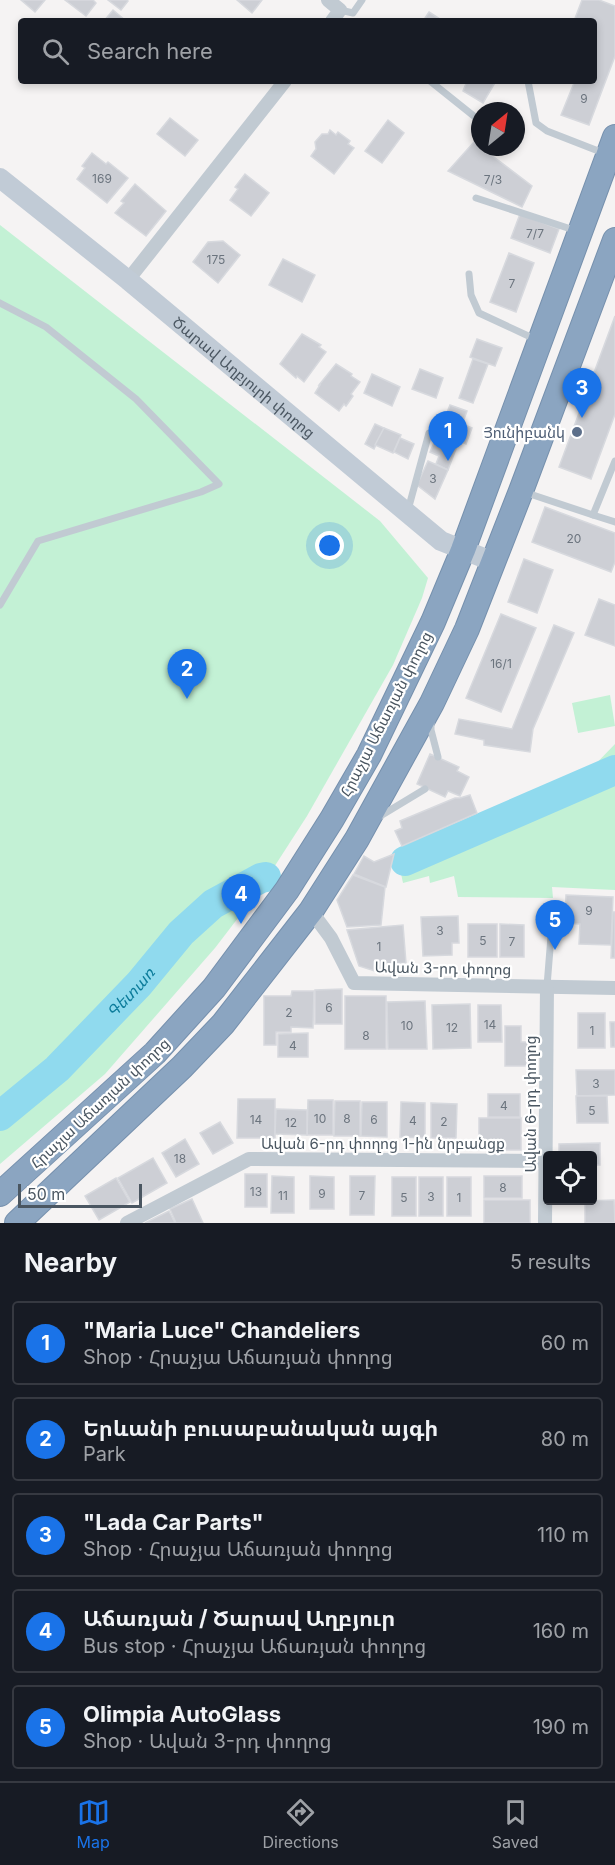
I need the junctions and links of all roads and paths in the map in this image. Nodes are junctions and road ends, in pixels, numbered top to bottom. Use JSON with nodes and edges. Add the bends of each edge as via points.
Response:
{"nodes":[{"id":1,"x":328,"y":0,"type":"edge"},
{"id":2,"x":362,"y":0,"type":"edge"},
{"id":3,"x":336,"y":15,"type":"edge"},
{"id":4,"x":283,"y":84,"type":"edge"},
{"id":5,"x":434,"y":84,"type":"edge"},
{"id":6,"x":529,"y":84,"type":"edge"},
{"id":7,"x":471,"y":114,"type":"edge"},
{"id":8,"x":612,"y":146,"type":"edge"},
{"id":9,"x":0,"y":178,"type":"edge"},
{"id":10,"x":476,"y":198,"type":"dead end"},
{"id":11,"x":579,"y":232,"type":"junction"},
{"id":12,"x":614,"y":244,"type":"edge"},
{"id":13,"x":469,"y":274,"type":"dead end"},
{"id":14,"x":128,"y":280,"type":"junction"},
{"id":15,"x":0,"y":303,"type":"edge"},
{"id":16,"x":539,"y":341,"type":"junction"},
{"id":17,"x":429,"y":433,"type":"dead end"},
{"id":18,"x":615,"y":461,"type":"edge"},
{"id":19,"x":521,"y":491,"type":"junction"},
{"id":20,"x":407,"y":513,"type":"junction"},
{"id":21,"x":592,"y":515,"type":"junction"},
{"id":22,"x":615,"y":522,"type":"edge"},
{"id":23,"x":462,"y":550,"type":"junction"},
{"id":24,"x":494,"y":562,"type":"junction"},
{"id":25,"x":0,"y":605,"type":"edge"},
{"id":26,"x":432,"y":702,"type":"junction"},
{"id":27,"x":438,"y":757,"type":"dead end"},
{"id":28,"x":425,"y":789,"type":"dead end"},
{"id":29,"x":365,"y":826,"type":"junction"},
{"id":30,"x":311,"y":911,"type":"junction"},
{"id":31,"x":552,"y":924,"type":"dead end"},
{"id":32,"x":547,"y":986,"type":"junction"},
{"id":33,"x":615,"y":988,"type":"edge"},
{"id":34,"x":546,"y":1151,"type":"edge"},
{"id":35,"x":543,"y":1161,"type":"edge"},
{"id":36,"x":0,"y":1194,"type":"edge"},
{"id":37,"x":545,"y":1205,"type":"edge"},
{"id":38,"x":17,"y":1223,"type":"edge"},
{"id":39,"x":128,"y":1223,"type":"edge"},
{"id":40,"x":545,"y":1223,"type":"edge"}],
"edges":[{"from":1,"to":3,"type":"street"},
{"from":2,"to":3,"type":"lane","via":[[353,13]]},
{"from":4,"to":14,"type":"street"},
{"from":5,"to":7,"type":"lane"},
{"from":6,"to":8,"type":"lane","via":[[536,123],[547,131]]},
{"from":8,"to":11,"type":"highway","name":"Հրաչյա Աճառյան փողոց"},
{"from":9,"to":14,"type":"main road","name":"Ծարավ Աղբյուրի փողոց"},
{"from":10,"to":11,"type":"lane"},
{"from":11,"to":16,"type":"highway","name":"Հրաչյա Աճառյան փողոց"},
{"from":12,"to":19,"type":"highway","name":"Հրաչյա Աճառյան փողոց"},
{"from":13,"to":16,"type":"lane","via":[[471,295],[479,313]]},
{"from":14,"to":20,"type":"main road","name":"Ծարավ Աղբյուրի փողոց"},
{"from":15,"to":25,"type":"lane","via":[[46,327],[136,399],[219,484],[38,542]]},
{"from":16,"to":23,"type":"highway","name":"Հրաչյա Աճառյան փողոց"},
{"from":17,"to":20,"type":"lane"},
{"from":18,"to":21,"type":"lane"},
{"from":19,"to":21,"type":"lane"},
{"from":19,"to":24,"type":"highway","name":"Հրաչյա Աճառյան փողոց"},
{"from":20,"to":23,"type":"main road","name":"Ծարավ Աղբյուրի փողոց","via":[[441,541]]},
{"from":21,"to":22,"type":"lane"},
{"from":23,"to":24,"type":"main road","name":"Ծարավ Աղբյուրի փողոց"},
{"from":23,"to":36,"type":"highway","name":"Հրաչյա Աճառյան փողոց","via":[[433,622],[369,755],[280,900],[214,988],[155,1053]]},
{"from":24,"to":26,"type":"highway","name":"Հրաչյա Աճառյան փողոց"},
{"from":26,"to":27,"type":"lane","via":[[431,730]]},
{"from":26,"to":29,"type":"highway","name":"Հրաչյա Աճառյան փողոց"},
{"from":28,"to":29,"type":"lane"},
{"from":29,"to":30,"type":"highway","name":"Հրաչյա Աճառյան փողոց"},
{"from":30,"to":32,"type":"street","name":"Ավան 3-րդ փողոց","via":[[331,938],[354,983]]},
{"from":30,"to":38,"type":"highway","name":"Հրաչյա Աճառյան փողոց","via":[[223,1024]]},
{"from":31,"to":32,"type":"lane"},
{"from":32,"to":33,"type":"street","name":"Ավան 3-րդ փողոց"},
{"from":32,"to":34,"type":"street","name":"Ավան 6-րդ փողոց"},
{"from":35,"to":39,"type":"street","name":"Ավան 6-րդ փողոց 1-ին նրբանցք","via":[[249,1159]]},
{"from":37,"to":40,"type":"street","name":"Ավան 6-րդ փողոց"}]}
